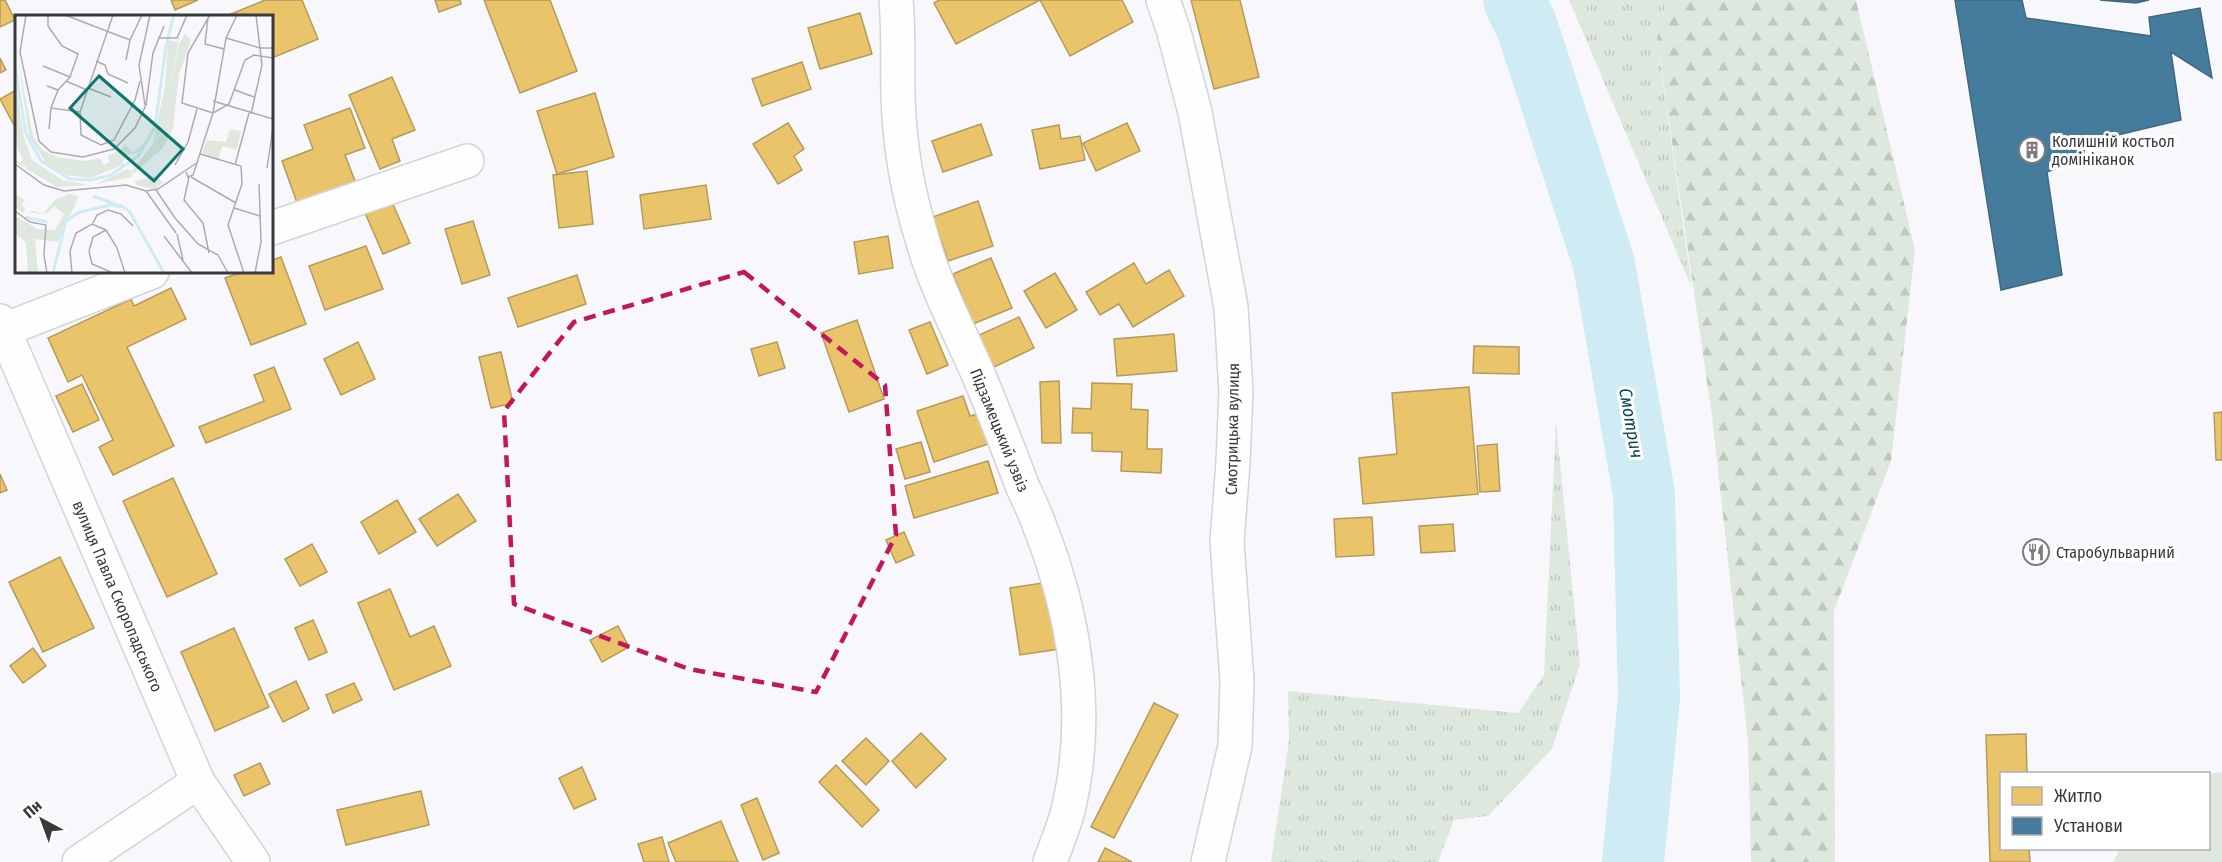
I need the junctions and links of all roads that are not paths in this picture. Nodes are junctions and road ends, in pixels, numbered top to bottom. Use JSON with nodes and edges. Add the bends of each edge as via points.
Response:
{"nodes":[{"id":1,"x":896,"y":0,"type":"edge"},
{"id":2,"x":1163,"y":0,"type":"edge"},
{"id":3,"x":467,"y":161,"type":"dead end"},
{"id":4,"x":273,"y":228,"type":"edge"},
{"id":5,"x":150,"y":273,"type":"edge"},
{"id":6,"x":5,"y":343,"type":"edge"},
{"id":7,"x":198,"y":782,"type":"junction"},
{"id":8,"x":79,"y":862,"type":"edge"},
{"id":9,"x":253,"y":862,"type":"edge"},
{"id":10,"x":1050,"y":862,"type":"edge"},
{"id":11,"x":1208,"y":862,"type":"edge"}],
"edges":[{"from":1,"to":10,"type":"street","name":"Підзамецький узвіз","via":[[901,141],[911,201],[940,287],[1040,526],[1072,639],[1078,709],[1075,774],[1070,804]]},
{"from":2,"to":11,"type":"street","name":"Смотрицька вулиця","via":[[1201,146],[1231,307],[1236,392],[1227,542],[1237,681],[1235,746]]},
{"from":3,"to":4,"type":"street"},
{"from":5,"to":6,"type":"street"},
{"from":6,"to":7,"type":"street","name":"вулиця Павла Скоропадського"},
{"from":7,"to":8,"type":"street"},
{"from":7,"to":9,"type":"street","name":"вулиця Павла Скоропадського"}]}
